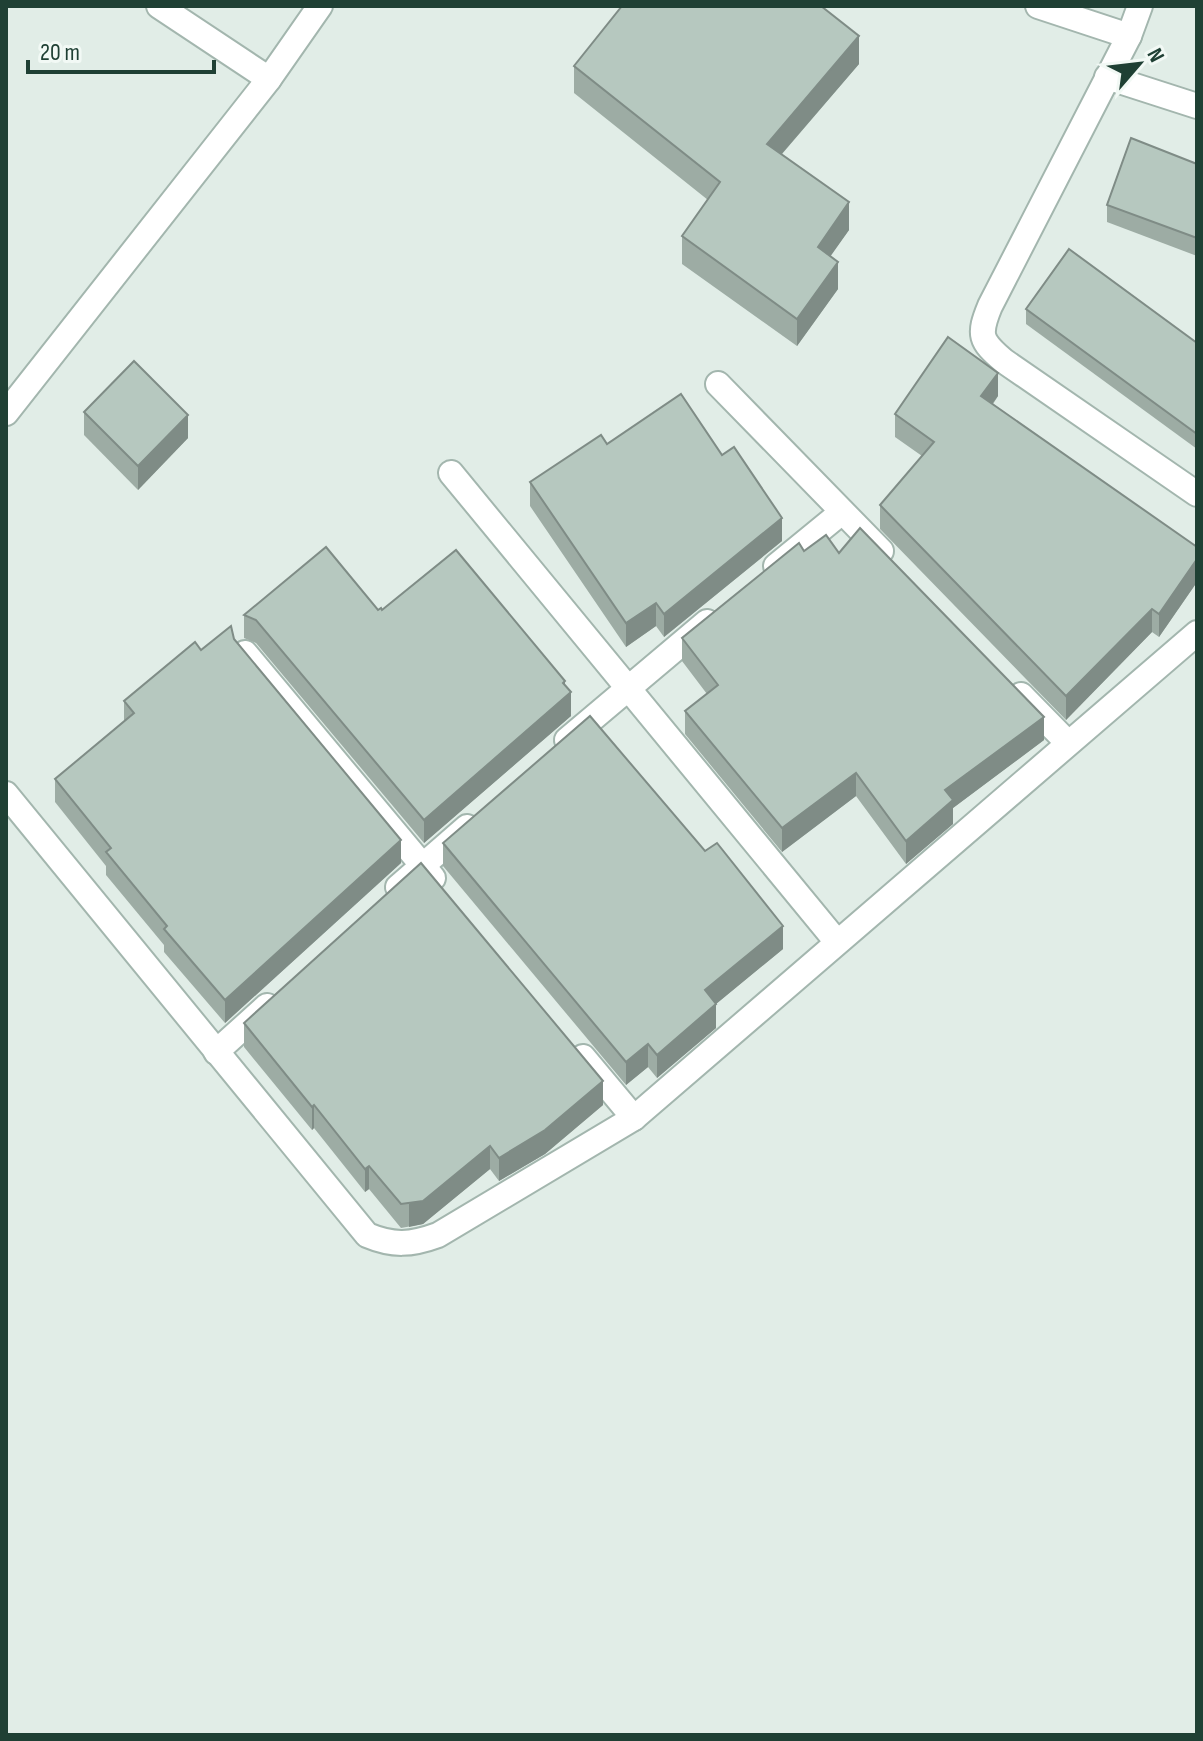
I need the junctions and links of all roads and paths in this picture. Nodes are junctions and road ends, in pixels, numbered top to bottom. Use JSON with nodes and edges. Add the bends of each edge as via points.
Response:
{"nodes":[{"id":1,"x":159,"y":6,"type":"edge"},
{"id":2,"x":320,"y":6,"type":"edge"},
{"id":3,"x":1038,"y":6,"type":"edge"},
{"id":4,"x":1140,"y":6,"type":"edge"},
{"id":5,"x":1129,"y":36,"type":"junction"},
{"id":6,"x":1107,"y":77,"type":"junction"},
{"id":7,"x":269,"y":79,"type":"junction"},
{"id":8,"x":1197,"y":106,"type":"edge"},
{"id":9,"x":718,"y":384,"type":"dead end"},
{"id":10,"x":6,"y":413,"type":"edge"},
{"id":11,"x":451,"y":473,"type":"dead end"},
{"id":12,"x":1197,"y":494,"type":"edge"},
{"id":13,"x":842,"y":512,"type":"junction"},
{"id":14,"x":896,"y":567,"type":"edge"},
{"id":15,"x":758,"y":580,"type":"edge"},
{"id":16,"x":723,"y":609,"type":"edge"},
{"id":17,"x":1197,"y":633,"type":"edge"},
{"id":18,"x":245,"y":653,"type":"edge"},
{"id":19,"x":1004,"y":677,"type":"edge"},
{"id":20,"x":627,"y":687,"type":"junction"},
{"id":21,"x":1068,"y":743,"type":"junction"},
{"id":22,"x":555,"y":750,"type":"edge"},
{"id":23,"x":6,"y":794,"type":"edge"},
{"id":24,"x":483,"y":813,"type":"edge"},
{"id":25,"x":422,"y":865,"type":"junction"},
{"id":26,"x":453,"y":902,"type":"edge"},
{"id":27,"x":377,"y":907,"type":"edge"},
{"id":28,"x":837,"y":942,"type":"junction"},
{"id":29,"x":285,"y":989,"type":"edge"},
{"id":30,"x":563,"y":1034,"type":"edge"},
{"id":31,"x":216,"y":1052,"type":"junction"},
{"id":32,"x":634,"y":1118,"type":"junction"}],
"edges":[{"from":1,"to":7,"type":"street"},
{"from":2,"to":7,"type":"street"},
{"from":3,"to":5,"type":"street"},
{"from":4,"to":5,"type":"street"},
{"from":5,"to":6,"type":"street"},
{"from":6,"to":8,"type":"street"},
{"from":6,"to":12,"type":"street","via":[[990,306],[982,333],[989,349],[1004,361]]},
{"from":7,"to":10,"type":"street"},
{"from":9,"to":13,"type":"street"},
{"from":11,"to":20,"type":"street"},
{"from":13,"to":14,"type":"street"},
{"from":13,"to":15,"type":"street"},
{"from":16,"to":20,"type":"street"},
{"from":17,"to":21,"type":"street"},
{"from":18,"to":25,"type":"street"},
{"from":19,"to":21,"type":"street"},
{"from":20,"to":22,"type":"street"},
{"from":20,"to":28,"type":"street"},
{"from":21,"to":28,"type":"street"},
{"from":23,"to":31,"type":"street"},
{"from":24,"to":25,"type":"street"},
{"from":25,"to":26,"type":"street"},
{"from":25,"to":27,"type":"street"},
{"from":28,"to":32,"type":"street"},
{"from":29,"to":31,"type":"street"},
{"from":30,"to":32,"type":"street"},
{"from":31,"to":32,"type":"street","via":[[367,1235],[400,1245],[438,1235]]}]}
